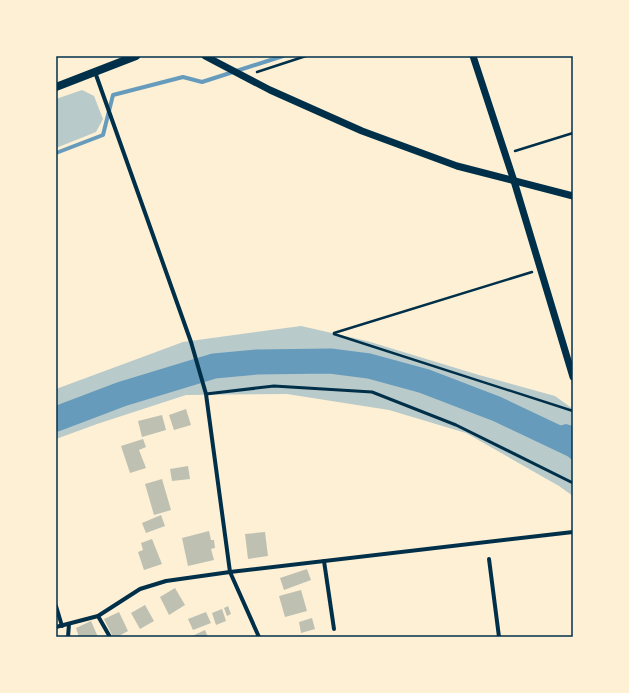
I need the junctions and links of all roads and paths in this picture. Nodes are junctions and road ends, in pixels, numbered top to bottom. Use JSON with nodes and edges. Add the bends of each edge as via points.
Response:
{"nodes":[{"id":1,"x":136,"y":56,"type":"edge"},
{"id":2,"x":205,"y":56,"type":"edge"},
{"id":3,"x":306,"y":56,"type":"edge"},
{"id":4,"x":474,"y":56,"type":"edge"},
{"id":5,"x":95,"y":72,"type":"junction"},
{"id":6,"x":242,"y":75,"type":"junction"},
{"id":7,"x":56,"y":87,"type":"edge"},
{"id":8,"x":573,"y":133,"type":"edge"},
{"id":9,"x":505,"y":154,"type":"junction"},
{"id":10,"x":514,"y":181,"type":"junction"},
{"id":11,"x":573,"y":196,"type":"edge"},
{"id":12,"x":541,"y":270,"type":"junction"},
{"id":13,"x":573,"y":376,"type":"edge"},
{"id":14,"x":206,"y":394,"type":"junction"},
{"id":15,"x":573,"y":411,"type":"edge"},
{"id":16,"x":573,"y":483,"type":"edge"},
{"id":17,"x":573,"y":532,"type":"edge"},
{"id":18,"x":489,"y":559,"type":"dead end"},
{"id":19,"x":324,"y":561,"type":"junction"},
{"id":20,"x":230,"y":572,"type":"junction"},
{"id":21,"x":56,"y":606,"type":"edge"},
{"id":22,"x":98,"y":616,"type":"junction"},
{"id":23,"x":69,"y":624,"type":"junction"},
{"id":24,"x":62,"y":626,"type":"junction"},
{"id":25,"x":56,"y":627,"type":"edge"},
{"id":26,"x":334,"y":629,"type":"dead end"},
{"id":27,"x":68,"y":637,"type":"edge"},
{"id":28,"x":110,"y":637,"type":"edge"},
{"id":29,"x":259,"y":637,"type":"edge"},
{"id":30,"x":499,"y":637,"type":"edge"}],
"edges":[{"from":1,"to":5,"type":"main road"},
{"from":2,"to":6,"type":"street"},
{"from":3,"to":6,"type":"path"},
{"from":4,"to":9,"type":"street"},
{"from":5,"to":7,"type":"main road"},
{"from":5,"to":14,"type":"street","via":[[191,342]]},
{"from":6,"to":10,"type":"street","via":[[362,131],[457,166]]},
{"from":8,"to":9,"type":"path"},
{"from":9,"to":10,"type":"street"},
{"from":10,"to":11,"type":"street"},
{"from":10,"to":12,"type":"street"},
{"from":12,"to":13,"type":"street"},
{"from":12,"to":15,"type":"path","via":[[334,334]]},
{"from":14,"to":16,"type":"lane","via":[[274,386],[372,392],[456,425]]},
{"from":14,"to":20,"type":"street"},
{"from":17,"to":19,"type":"street"},
{"from":18,"to":30,"type":"street"},
{"from":19,"to":20,"type":"street"},
{"from":19,"to":26,"type":"street"},
{"from":20,"to":22,"type":"street","via":[[166,581],[140,589]]},
{"from":20,"to":29,"type":"street"},
{"from":21,"to":24,"type":"street"},
{"from":22,"to":23,"type":"street"},
{"from":22,"to":28,"type":"street"},
{"from":23,"to":24,"type":"street"},
{"from":23,"to":27,"type":"street"},
{"from":24,"to":25,"type":"street"}]}
